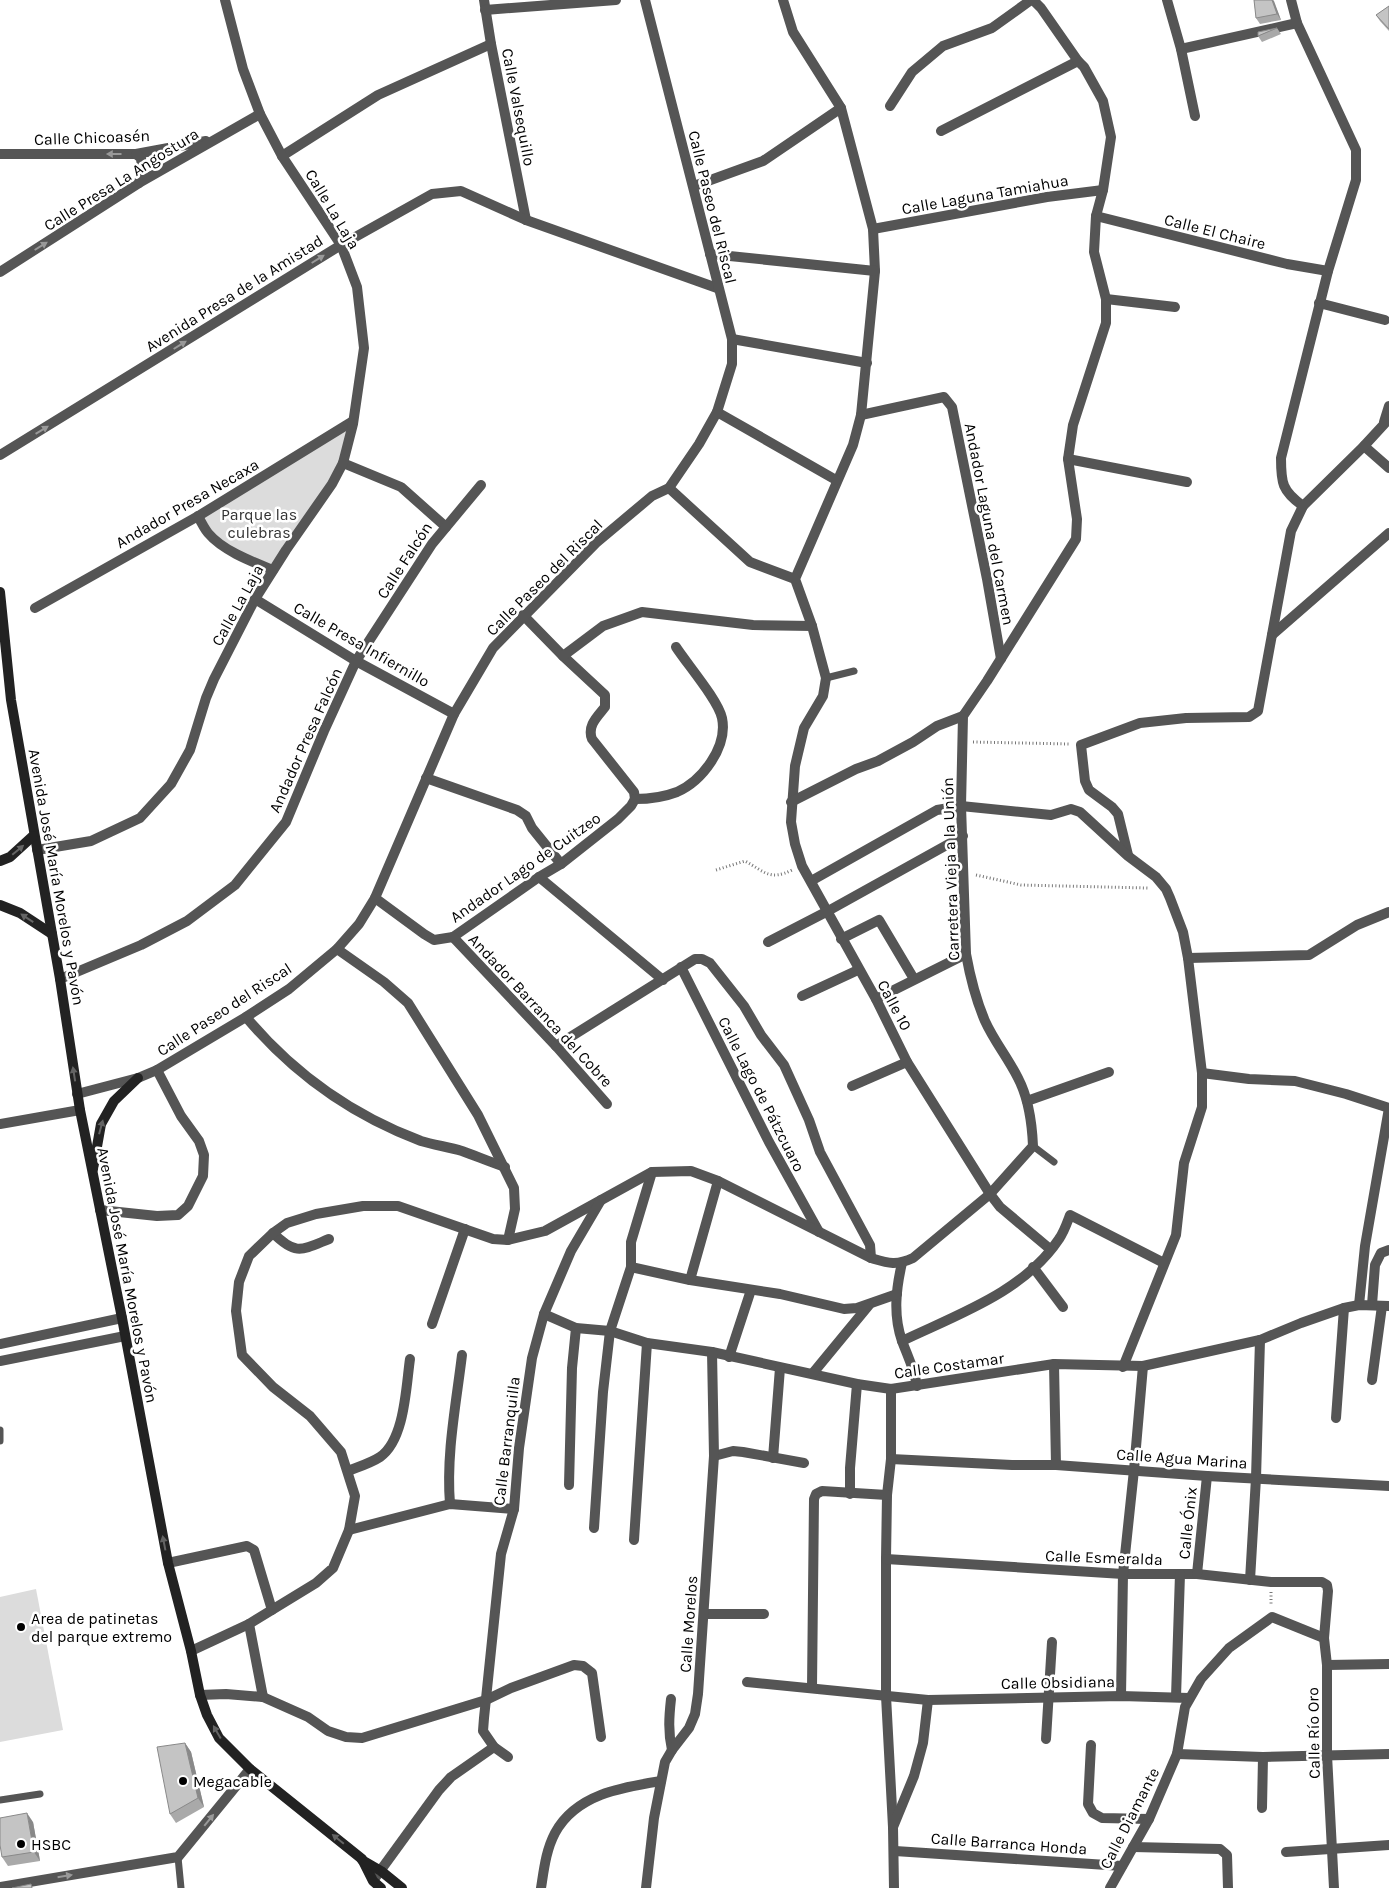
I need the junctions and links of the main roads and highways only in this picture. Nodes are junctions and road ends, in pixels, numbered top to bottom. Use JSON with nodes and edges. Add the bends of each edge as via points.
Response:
{"nodes":[{"id":1,"x":0,"y":592,"type":"edge"},
{"id":2,"x":33,"y":836,"type":"junction"},
{"id":3,"x":0,"y":861,"type":"edge"},
{"id":4,"x":0,"y":904,"type":"edge"},
{"id":5,"x":52,"y":934,"type":"junction"},
{"id":6,"x":138,"y":1078,"type":"road end"},
{"id":7,"x":92,"y":1175,"type":"junction"},
{"id":8,"x":362,"y":1859,"type":"junction"},
{"id":9,"x":370,"y":1884,"type":"edge"},
{"id":10,"x":381,"y":1888,"type":"edge"},
{"id":11,"x":402,"y":1888,"type":"edge"}],
"edges":[{"from":1,"to":2,"type":"main road","name":"Avenida José María Morelos y Pavón","via":[[11,700]]},
{"from":3,"to":2,"type":"main road","one_way":true,"via":[[10,857]]},
{"from":2,"to":5,"type":"main road","name":"Avenida José María Morelos y Pavón"},
{"from":5,"to":4,"type":"main road","one_way":true},
{"from":7,"to":5,"type":"main road","name":"Avenida José María Morelos y Pavón","one_way":true},
{"from":7,"to":6,"type":"main road","one_way":true,"via":[[100,1124],[114,1101]]},
{"from":8,"to":7,"type":"main road","name":"Avenida José María Morelos y Pavón","one_way":true,"via":[[250,1769],[220,1738],[207,1715],[168,1563]]},
{"from":8,"to":9,"type":"main road","name":"Avenida José María Morelos y Pavón"},
{"from":8,"to":11,"type":"main road"},
{"from":9,"to":10,"type":"main road","name":"Avenida José María Morelos y Pavón"}]}
